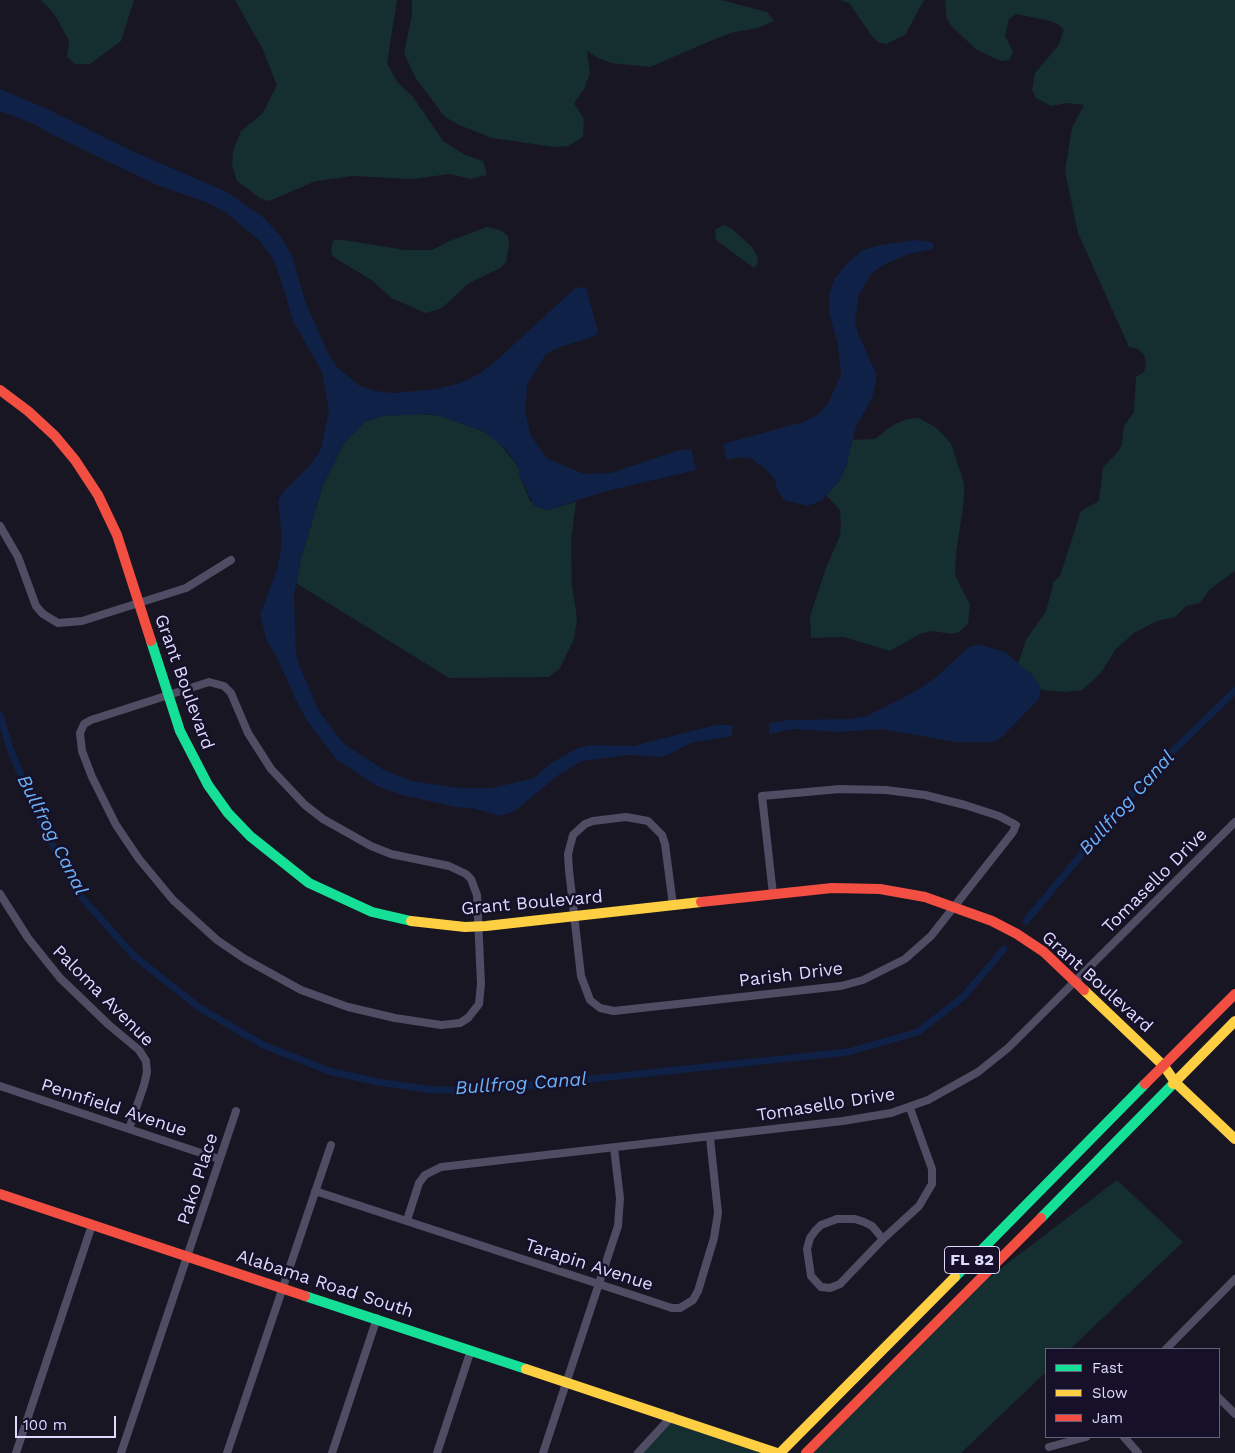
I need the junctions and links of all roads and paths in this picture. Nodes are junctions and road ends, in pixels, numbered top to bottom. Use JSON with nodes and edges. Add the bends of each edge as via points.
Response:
{"nodes":[{"id":1,"x":0,"y":390,"type":"edge"},
{"id":2,"x":0,"y":526,"type":"edge"},
{"id":3,"x":231,"y":560,"type":"dead end"},
{"id":4,"x":139,"y":602,"type":"junction"},
{"id":5,"x":168,"y":694,"type":"junction"},
{"id":6,"x":1235,"y":822,"type":"edge"},
{"id":7,"x":0,"y":894,"type":"edge"},
{"id":8,"x":773,"y":894,"type":"junction"},
{"id":9,"x":673,"y":905,"type":"junction"},
{"id":10,"x":956,"y":906,"type":"junction"},
{"id":11,"x":575,"y":916,"type":"junction"},
{"id":12,"x":479,"y":926,"type":"junction"},
{"id":13,"x":1077,"y":981,"type":"junction"},
{"id":14,"x":1235,"y":994,"type":"edge"},
{"id":15,"x":1235,"y":1021,"type":"edge"},
{"id":16,"x":1164,"y":1066,"type":"junction"},
{"id":17,"x":1175,"y":1082,"type":"junction"},
{"id":18,"x":0,"y":1086,"type":"edge"},
{"id":19,"x":910,"y":1108,"type":"junction"},
{"id":20,"x":236,"y":1111,"type":"dead end"},
{"id":21,"x":130,"y":1128,"type":"junction"},
{"id":22,"x":1234,"y":1135,"type":"edge"},
{"id":23,"x":710,"y":1138,"type":"junction"},
{"id":24,"x":331,"y":1145,"type":"dead end"},
{"id":25,"x":614,"y":1148,"type":"junction"},
{"id":26,"x":220,"y":1159,"type":"junction"},
{"id":27,"x":315,"y":1191,"type":"junction"},
{"id":28,"x":0,"y":1194,"type":"edge"},
{"id":29,"x":407,"y":1220,"type":"junction"},
{"id":30,"x":92,"y":1224,"type":"junction"},
{"id":31,"x":883,"y":1239,"type":"junction"},
{"id":32,"x":189,"y":1256,"type":"junction"},
{"id":33,"x":1235,"y":1279,"type":"edge"},
{"id":34,"x":600,"y":1285,"type":"junction"},
{"id":35,"x":283,"y":1288,"type":"junction"},
{"id":36,"x":376,"y":1318,"type":"junction"},
{"id":37,"x":1169,"y":1348,"type":"edge"},
{"id":38,"x":471,"y":1350,"type":"junction"},
{"id":39,"x":567,"y":1381,"type":"junction"},
{"id":40,"x":1220,"y":1399,"type":"edge"},
{"id":41,"x":1235,"y":1414,"type":"edge"},
{"id":42,"x":672,"y":1416,"type":"junction"},
{"id":43,"x":1082,"y":1438,"type":"edge"},
{"id":44,"x":1125,"y":1438,"type":"edge"},
{"id":45,"x":1049,"y":1447,"type":"dead end"},
{"id":46,"x":16,"y":1453,"type":"edge"},
{"id":47,"x":121,"y":1453,"type":"edge"},
{"id":48,"x":227,"y":1453,"type":"edge"},
{"id":49,"x":332,"y":1453,"type":"edge"},
{"id":50,"x":437,"y":1453,"type":"edge"},
{"id":51,"x":543,"y":1453,"type":"edge"},
{"id":52,"x":638,"y":1453,"type":"edge"},
{"id":53,"x":778,"y":1453,"type":"edge"},
{"id":54,"x":806,"y":1453,"type":"edge"},
{"id":55,"x":1138,"y":1453,"type":"edge"}],
"edges":[{"from":1,"to":4,"type":"main road","name":"Grant Boulevard","via":[[55,436],[86,476],[111,520]]},
{"from":2,"to":4,"type":"street","via":[[18,557],[36,606],[50,620],[73,623]]},
{"from":3,"to":4,"type":"street","via":[[186,588]]},
{"from":4,"to":5,"type":"main road","name":"Grant Boulevard"},
{"from":5,"to":12,"type":"main road","name":"Grant Boulevard","via":[[185,743],[208,785],[228,813],[285,866],[324,891],[372,912],[419,923]]},
{"from":5,"to":12,"type":"street","via":[[209,682],[224,686],[231,693],[260,753],[305,805],[332,826],[371,846],[391,854],[449,866],[466,874],[478,895]]},
{"from":5,"to":12,"type":"street","via":[[91,720],[84,724],[79,741],[98,790],[138,859],[173,900],[227,947],[276,978],[333,1002],[382,1016],[451,1024],[468,1018],[479,1004],[482,984]]},
{"from":6,"to":13,"type":"street","name":"Tomasello Drive"},
{"from":7,"to":21,"type":"street","name":"Paloma Avenue","via":[[28,938],[60,978],[139,1050],[146,1062],[147,1072]]},
{"from":8,"to":9,"type":"main road","name":"Grant Boulevard"},
{"from":8,"to":10,"type":"main road","name":"Grant Boulevard","via":[[849,887],[880,889]]},
{"from":8,"to":10,"type":"street","name":"Parish Drive","via":[[762,796],[840,789],[886,790],[965,805],[1000,816],[1016,825]]},
{"from":9,"to":11,"type":"main road","name":"Grant Boulevard"},
{"from":9,"to":11,"type":"street","via":[[668,862],[662,835],[656,827],[641,818],[607,818],[585,824],[569,844]]},
{"from":10,"to":11,"type":"street","name":"Parish Drive","via":[[917,949],[885,971],[863,980],[841,986],[614,1011],[600,1008],[586,994]]},
{"from":10,"to":13,"type":"main road","name":"Grant Boulevard","via":[[1017,934]]},
{"from":11,"to":12,"type":"main road","name":"Grant Boulevard"},
{"from":13,"to":16,"type":"main road","name":"Grant Boulevard"},
{"from":13,"to":19,"type":"street","name":"Tomasello Drive","via":[[1008,1048],[978,1072]]},
{"from":14,"to":16,"type":"main road","number":"FL 82"},
{"from":15,"to":17,"type":"main road","number":"FL 82"},
{"from":16,"to":17,"type":"main road","name":"Grant Boulevard"},
{"from":16,"to":53,"type":"main road","number":"FL 82"},
{"from":17,"to":22,"type":"main road","name":"Grant Boulevard"},
{"from":17,"to":54,"type":"main road","number":"FL 82"},
{"from":18,"to":21,"type":"street","name":"Pennfield Avenue"},
{"from":19,"to":23,"type":"street","name":"Tomasello Drive","via":[[869,1117]]},
{"from":19,"to":31,"type":"street","via":[[932,1169],[932,1184],[923,1200]]},
{"from":20,"to":26,"type":"street","name":"Pako Place"},
{"from":21,"to":26,"type":"street","name":"Pennfield Avenue"},
{"from":23,"to":25,"type":"street","name":"Tomasello Drive"},
{"from":23,"to":34,"type":"street","name":"Tarapin Avenue","via":[[718,1213],[708,1264],[693,1300],[687,1305],[672,1308]]},
{"from":24,"to":27,"type":"street"},
{"from":25,"to":29,"type":"street","name":"Tomasello Drive","via":[[432,1170],[419,1183]]},
{"from":25,"to":34,"type":"street","via":[[620,1217]]},
{"from":26,"to":32,"type":"street","name":"Pako Place"},
{"from":27,"to":29,"type":"street","name":"Tarapin Avenue"},
{"from":27,"to":35,"type":"street"},
{"from":28,"to":30,"type":"main road","name":"Alabama Road South"},
{"from":29,"to":34,"type":"street","name":"Tarapin Avenue"},
{"from":30,"to":32,"type":"main road","name":"Alabama Road South"},
{"from":30,"to":46,"type":"street"},
{"from":31,"to":31,"type":"street","via":[[840,1284],[830,1288],[821,1286],[811,1276],[807,1249],[810,1238],[821,1225],[837,1219],[855,1219],[872,1226]]},
{"from":32,"to":35,"type":"main road","name":"Alabama Road South"},
{"from":32,"to":47,"type":"street","name":"Pako Place"},
{"from":33,"to":37,"type":"street"},
{"from":34,"to":39,"type":"street"},
{"from":35,"to":36,"type":"main road","name":"Alabama Road South"},
{"from":35,"to":48,"type":"street"},
{"from":36,"to":38,"type":"main road","name":"Alabama Road South"},
{"from":36,"to":49,"type":"street"},
{"from":38,"to":39,"type":"main road","name":"Alabama Road South"},
{"from":38,"to":50,"type":"street"},
{"from":39,"to":42,"type":"main road","name":"Alabama Road South"},
{"from":39,"to":51,"type":"street"},
{"from":40,"to":41,"type":"street"},
{"from":42,"to":52,"type":"street"},
{"from":42,"to":53,"type":"main road","name":"Alabama Road South"},
{"from":43,"to":45,"type":"street"},
{"from":44,"to":55,"type":"street"}]}
